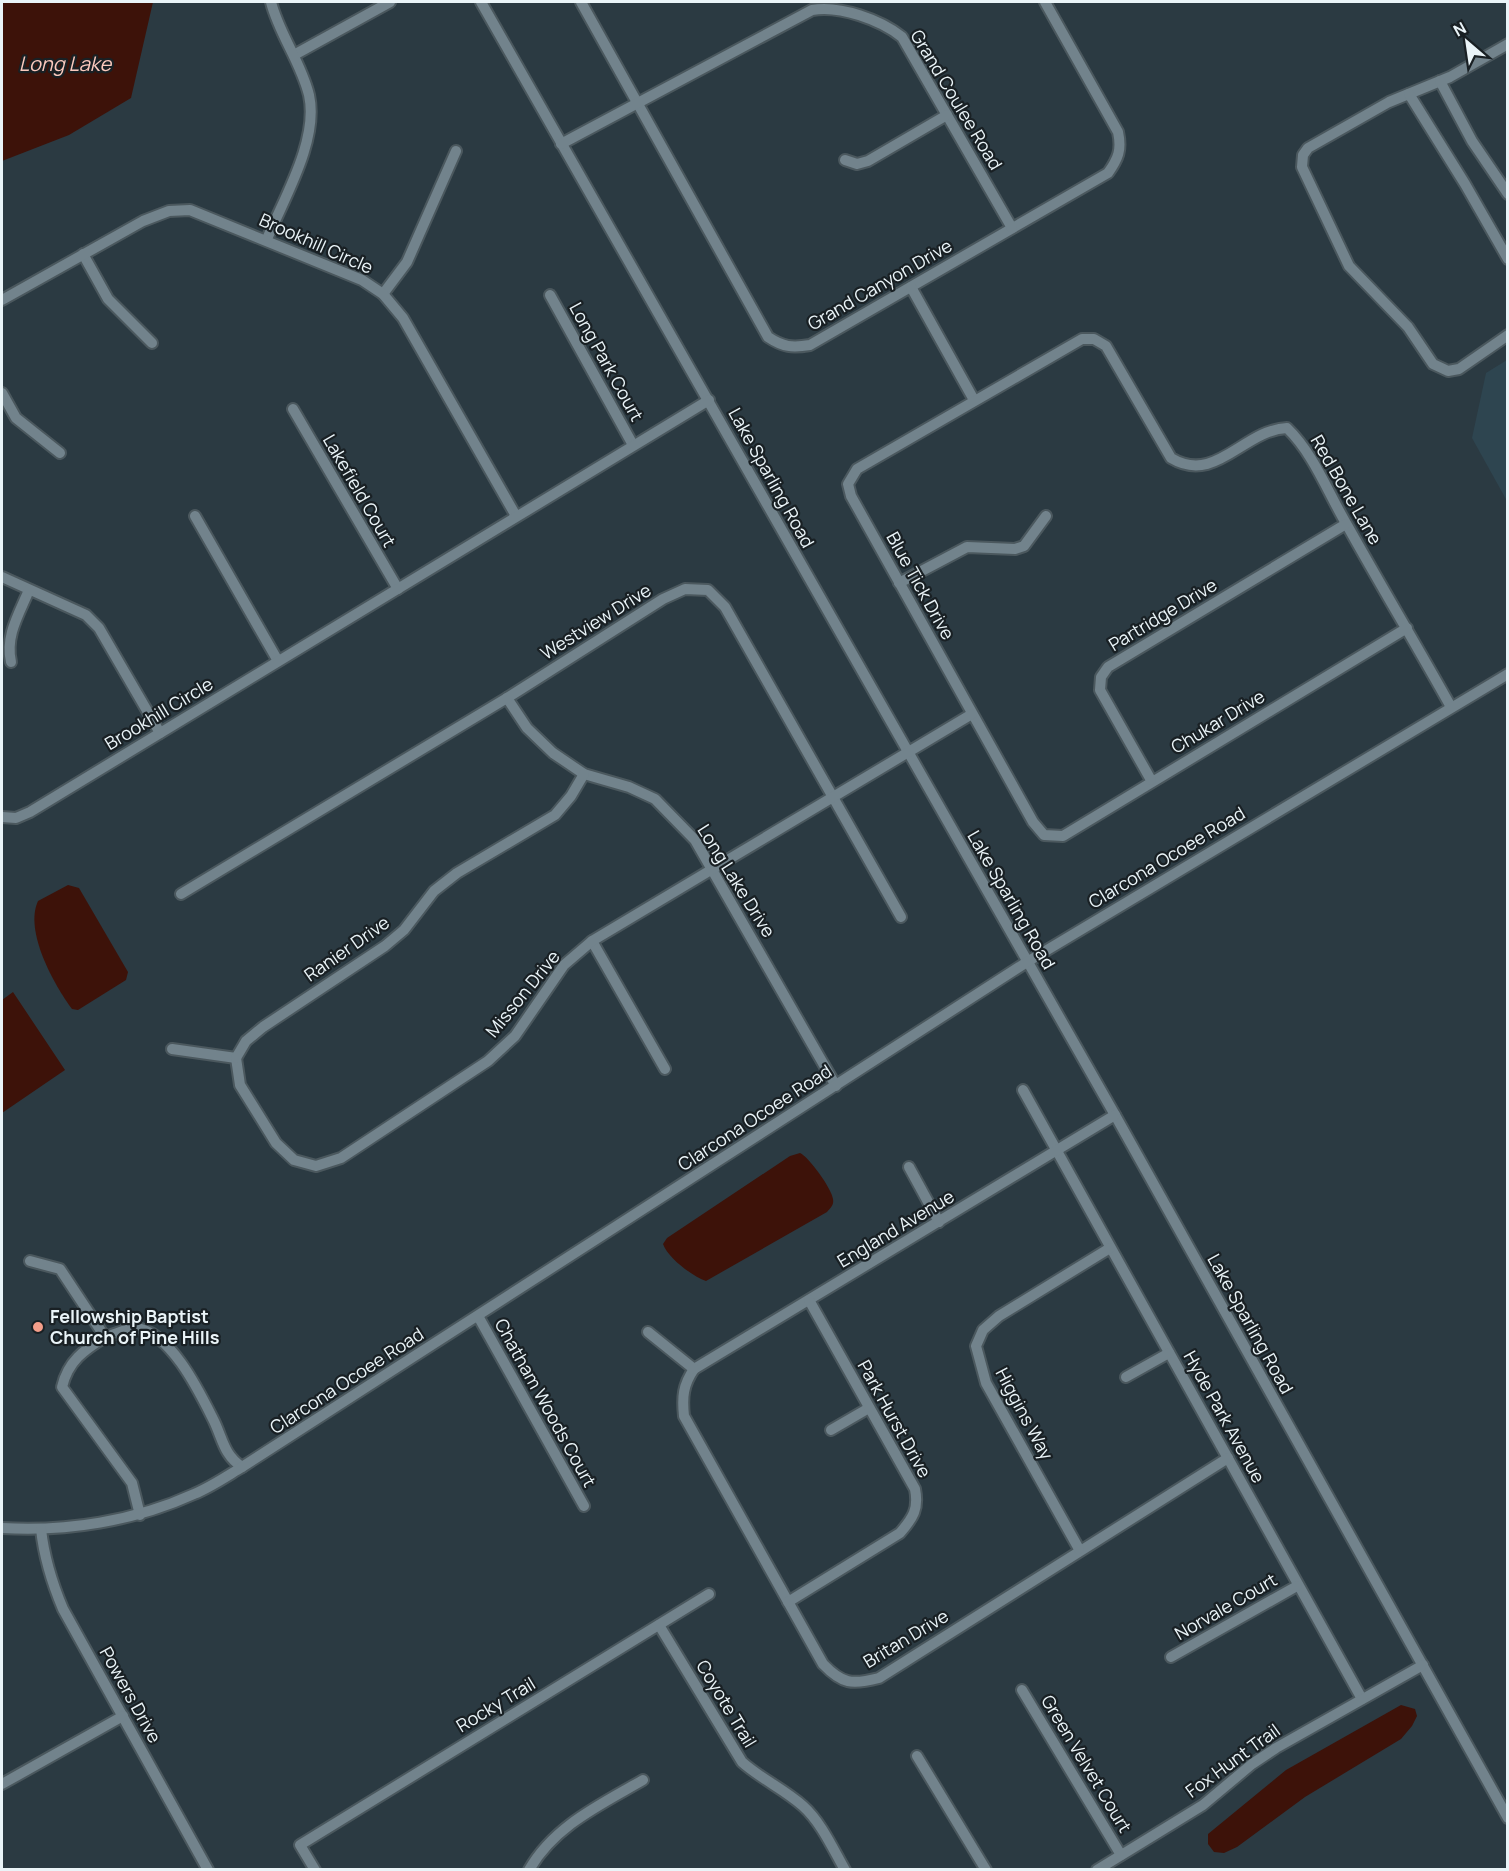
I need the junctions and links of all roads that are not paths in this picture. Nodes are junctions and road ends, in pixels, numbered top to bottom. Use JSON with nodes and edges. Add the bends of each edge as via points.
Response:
{"nodes":[{"id":1,"x":271,"y":2,"type":"edge"},
{"id":2,"x":390,"y":2,"type":"edge"},
{"id":3,"x":481,"y":2,"type":"edge"},
{"id":4,"x":581,"y":2,"type":"edge"},
{"id":5,"x":1044,"y":2,"type":"edge"},
{"id":6,"x":1508,"y":44,"type":"edge"},
{"id":7,"x":294,"y":55,"type":"junction"},
{"id":8,"x":1440,"y":81,"type":"junction"},
{"id":9,"x":1409,"y":94,"type":"junction"},
{"id":10,"x":636,"y":104,"type":"junction"},
{"id":11,"x":947,"y":116,"type":"junction"},
{"id":12,"x":561,"y":144,"type":"junction"},
{"id":13,"x":456,"y":151,"type":"dead end"},
{"id":14,"x":845,"y":160,"type":"dead end"},
{"id":15,"x":1508,"y":194,"type":"edge"},
{"id":16,"x":1012,"y":228,"type":"junction"},
{"id":17,"x":267,"y":239,"type":"junction"},
{"id":18,"x":83,"y":254,"type":"junction"},
{"id":19,"x":1508,"y":259,"type":"edge"},
{"id":20,"x":911,"y":287,"type":"junction"},
{"id":21,"x":383,"y":294,"type":"junction"},
{"id":22,"x":550,"y":295,"type":"dead end"},
{"id":23,"x":2,"y":300,"type":"edge"},
{"id":24,"x":1508,"y":335,"type":"edge"},
{"id":25,"x":152,"y":343,"type":"dead end"},
{"id":26,"x":2,"y":393,"type":"edge"},
{"id":27,"x":709,"y":400,"type":"junction"},
{"id":28,"x":974,"y":400,"type":"junction"},
{"id":29,"x":293,"y":409,"type":"dead end"},
{"id":30,"x":633,"y":445,"type":"junction"},
{"id":31,"x":60,"y":453,"type":"dead end"},
{"id":32,"x":195,"y":516,"type":"dead end"},
{"id":33,"x":516,"y":516,"type":"junction"},
{"id":34,"x":1046,"y":516,"type":"dead end"},
{"id":35,"x":1346,"y":524,"type":"junction"},
{"id":36,"x":2,"y":577,"type":"edge"},
{"id":37,"x":899,"y":583,"type":"junction"},
{"id":38,"x":398,"y":589,"type":"junction"},
{"id":39,"x":29,"y":590,"type":"junction"},
{"id":40,"x":1407,"y":628,"type":"junction"},
{"id":41,"x":278,"y":661,"type":"junction"},
{"id":42,"x":11,"y":662,"type":"dead end"},
{"id":43,"x":1508,"y":674,"type":"edge"},
{"id":44,"x":507,"y":698,"type":"junction"},
{"id":45,"x":1451,"y":707,"type":"junction"},
{"id":46,"x":972,"y":714,"type":"junction"},
{"id":47,"x":160,"y":732,"type":"junction"},
{"id":48,"x":908,"y":752,"type":"junction"},
{"id":49,"x":584,"y":774,"type":"junction"},
{"id":50,"x":1151,"y":780,"type":"junction"},
{"id":51,"x":832,"y":795,"type":"junction"},
{"id":52,"x":2,"y":817,"type":"edge"},
{"id":53,"x":1044,"y":835,"type":"joint"},
{"id":54,"x":713,"y":867,"type":"junction"},
{"id":55,"x":181,"y":894,"type":"dead end"},
{"id":56,"x":901,"y":917,"type":"dead end"},
{"id":57,"x":592,"y":941,"type":"junction"},
{"id":58,"x":1027,"y":962,"type":"junction"},
{"id":59,"x":172,"y":1049,"type":"dead end"},
{"id":60,"x":236,"y":1058,"type":"junction"},
{"id":61,"x":665,"y":1069,"type":"dead end"},
{"id":62,"x":836,"y":1086,"type":"junction"},
{"id":63,"x":1023,"y":1090,"type":"dead end"},
{"id":64,"x":1115,"y":1115,"type":"junction"},
{"id":65,"x":1058,"y":1151,"type":"junction"},
{"id":66,"x":909,"y":1167,"type":"dead end"},
{"id":67,"x":939,"y":1222,"type":"junction"},
{"id":68,"x":1110,"y":1248,"type":"junction"},
{"id":69,"x":30,"y":1261,"type":"dead end"},
{"id":70,"x":809,"y":1300,"type":"junction"},
{"id":71,"x":478,"y":1316,"type":"junction"},
{"id":72,"x":648,"y":1332,"type":"dead end"},
{"id":73,"x":105,"y":1337,"type":"junction"},
{"id":74,"x":1169,"y":1353,"type":"junction"},
{"id":75,"x":694,"y":1369,"type":"junction"},
{"id":76,"x":1126,"y":1377,"type":"dead end"},
{"id":77,"x":869,"y":1408,"type":"junction"},
{"id":78,"x":831,"y":1430,"type":"dead end"},
{"id":79,"x":1228,"y":1458,"type":"junction"},
{"id":80,"x":242,"y":1467,"type":"junction"},
{"id":81,"x":584,"y":1506,"type":"dead end"},
{"id":82,"x":140,"y":1515,"type":"junction"},
{"id":83,"x":2,"y":1528,"type":"edge"},
{"id":84,"x":41,"y":1528,"type":"junction"},
{"id":85,"x":1079,"y":1549,"type":"junction"},
{"id":86,"x":1298,"y":1586,"type":"junction"},
{"id":87,"x":709,"y":1594,"type":"dead end"},
{"id":88,"x":788,"y":1602,"type":"junction"},
{"id":89,"x":659,"y":1625,"type":"junction"},
{"id":90,"x":1171,"y":1657,"type":"dead end"},
{"id":91,"x":1423,"y":1665,"type":"junction"},
{"id":92,"x":1022,"y":1690,"type":"dead end"},
{"id":93,"x":1362,"y":1699,"type":"junction"},
{"id":94,"x":123,"y":1716,"type":"junction"},
{"id":95,"x":917,"y":1756,"type":"dead end"},
{"id":96,"x":643,"y":1780,"type":"dead end"},
{"id":97,"x":2,"y":1784,"type":"edge"},
{"id":98,"x":1508,"y":1818,"type":"edge"},
{"id":99,"x":1121,"y":1855,"type":"junction"},
{"id":100,"x":208,"y":1869,"type":"edge"},
{"id":101,"x":315,"y":1869,"type":"edge"},
{"id":102,"x":529,"y":1869,"type":"edge"},
{"id":103,"x":845,"y":1869,"type":"edge"},
{"id":104,"x":986,"y":1869,"type":"edge"},
{"id":105,"x":1097,"y":1869,"type":"edge"}],
"edges":[{"from":1,"to":7,"type":"street","via":[[276,22]]},
{"from":2,"to":7,"type":"street"},
{"from":3,"to":12,"type":"street","name":"Lake Sparling Road"},
{"from":4,"to":10,"type":"street","name":"Grand Canyon Drive"},
{"from":5,"to":16,"type":"street","name":"Grand Canyon Drive","via":[[1118,132],[1121,145],[1118,159],[1108,173]]},
{"from":6,"to":8,"type":"street"},
{"from":7,"to":17,"type":"street","via":[[309,96],[310,131]]},
{"from":8,"to":9,"type":"street"},
{"from":8,"to":15,"type":"street","via":[[1472,141]]},
{"from":9,"to":19,"type":"street"},
{"from":9,"to":24,"type":"street","via":[[1308,148],[1302,166],[1349,266],[1408,327],[1433,364],[1448,371],[1459,369]]},
{"from":10,"to":11,"type":"street","name":"Grand Coulee Road","via":[[812,10],[827,7],[889,26],[902,37]]},
{"from":10,"to":12,"type":"street","name":"Grand Coulee Road"},
{"from":10,"to":20,"type":"street","name":"Grand Canyon Drive","via":[[768,337],[782,346],[810,345]]},
{"from":11,"to":14,"type":"street","via":[[868,161],[857,164]]},
{"from":11,"to":16,"type":"street","name":"Grand Coulee Road"},
{"from":12,"to":27,"type":"street","name":"Lake Sparling Road"},
{"from":13,"to":21,"type":"street","via":[[407,262]]},
{"from":16,"to":20,"type":"street","name":"Grand Canyon Drive"},
{"from":17,"to":18,"type":"street","name":"Brookhill Circle","via":[[190,210],[170,211],[143,220]]},
{"from":17,"to":21,"type":"street","name":"Brookhill Circle","via":[[362,280]]},
{"from":18,"to":23,"type":"street","name":"Brookhill Circle"},
{"from":18,"to":25,"type":"street","via":[[108,299]]},
{"from":20,"to":28,"type":"street"},
{"from":21,"to":33,"type":"street","name":"Brookhill Circle","via":[[403,318]]},
{"from":22,"to":30,"type":"street","name":"Long Park Court"},
{"from":26,"to":31,"type":"street","via":[[16,418]]},
{"from":27,"to":30,"type":"street","name":"Brookhill Circle"},
{"from":27,"to":48,"type":"street","name":"Lake Sparling Road"},
{"from":28,"to":35,"type":"street","name":"Red Bone Lane","via":[[1082,339],[1094,339],[1106,346],[1171,458],[1185,467],[1201,468],[1271,429],[1287,428],[1300,440]]},
{"from":28,"to":37,"type":"street","name":"Blue Tick Drive","via":[[857,470],[848,484]]},
{"from":29,"to":38,"type":"street","name":"Lakefield Court"},
{"from":30,"to":33,"type":"street","name":"Brookhill Circle"},
{"from":32,"to":41,"type":"street"},
{"from":33,"to":38,"type":"street","name":"Brookhill Circle"},
{"from":34,"to":37,"type":"street","via":[[1024,546],[967,546]]},
{"from":35,"to":40,"type":"street","name":"Red Bone Lane"},
{"from":35,"to":50,"type":"street","name":"Partridge Drive","via":[[1108,667],[1101,677],[1100,690]]},
{"from":36,"to":39,"type":"street"},
{"from":37,"to":46,"type":"street","name":"Blue Tick Drive"},
{"from":38,"to":41,"type":"street","name":"Brookhill Circle"},
{"from":39,"to":42,"type":"street","via":[[12,630],[8,648]]},
{"from":39,"to":47,"type":"street","via":[[86,615],[99,628]]},
{"from":40,"to":45,"type":"street","name":"Red Bone Lane"},
{"from":40,"to":50,"type":"street","name":"Chukar Drive"},
{"from":41,"to":47,"type":"street","name":"Brookhill Circle"},
{"from":43,"to":45,"type":"street","name":"Clarcona Ocoee Road"},
{"from":44,"to":49,"type":"street","name":"Long Lake Drive","via":[[527,728],[553,753]]},
{"from":44,"to":51,"type":"street","name":"Westview Drive","via":[[663,599],[685,589],[708,590],[725,607]]},
{"from":44,"to":55,"type":"street","name":"Westview Drive"},
{"from":45,"to":58,"type":"street","name":"Clarcona Ocoee Road"},
{"from":46,"to":48,"type":"street","name":"Misson Drive"},
{"from":46,"to":53,"type":"street","name":"Blue Tick Drive"},
{"from":47,"to":52,"type":"street","name":"Brookhill Circle","via":[[30,812],[16,818]]},
{"from":48,"to":51,"type":"street","name":"Misson Drive"},
{"from":48,"to":58,"type":"street","name":"Lake Sparling Road"},
{"from":49,"to":54,"type":"street","name":"Long Lake Drive","via":[[655,799],[695,840]]},
{"from":49,"to":60,"type":"street","name":"Ranier Drive","via":[[555,815],[457,873],[434,891],[404,930],[263,1027],[246,1041]]},
{"from":50,"to":53,"type":"street","name":"Chukar Drive","via":[[1063,836]]},
{"from":51,"to":54,"type":"street","name":"Misson Drive"},
{"from":51,"to":56,"type":"street","name":"Westview Drive"},
{"from":54,"to":57,"type":"street","name":"Misson Drive"},
{"from":54,"to":62,"type":"street","name":"Long Lake Drive"},
{"from":57,"to":60,"type":"street","name":"Misson Drive","via":[[564,966],[515,1036],[488,1061],[341,1158],[316,1166],[294,1160],[276,1143],[240,1085]]},
{"from":57,"to":61,"type":"street"},
{"from":58,"to":62,"type":"street","name":"Clarcona Ocoee Road"},
{"from":58,"to":64,"type":"street","name":"Lake Sparling Road"},
{"from":59,"to":60,"type":"street"},
{"from":62,"to":71,"type":"street","name":"Clarcona Ocoee Road"},
{"from":63,"to":65,"type":"street","name":"Hyde Park Avenue"},
{"from":64,"to":65,"type":"street","name":"England Avenue"},
{"from":64,"to":91,"type":"street","name":"Lake Sparling Road"},
{"from":65,"to":67,"type":"street","name":"England Avenue"},
{"from":65,"to":68,"type":"street","name":"Hyde Park Avenue"},
{"from":66,"to":67,"type":"street"},
{"from":67,"to":70,"type":"street","name":"England Avenue"},
{"from":68,"to":74,"type":"street","name":"Hyde Park Avenue"},
{"from":68,"to":85,"type":"street","name":"Higgins Way","via":[[999,1316],[983,1330],[976,1346],[986,1383]]},
{"from":69,"to":73,"type":"street","via":[[60,1269]]},
{"from":70,"to":75,"type":"street","name":"England Avenue"},
{"from":70,"to":77,"type":"street","name":"Park Hurst Drive"},
{"from":71,"to":80,"type":"street","name":"Clarcona Ocoee Road"},
{"from":71,"to":81,"type":"street","name":"Chatham Woods Court"},
{"from":72,"to":75,"type":"street"},
{"from":73,"to":80,"type":"street","via":[[135,1328],[159,1338],[173,1350],[214,1422],[223,1447]]},
{"from":73,"to":82,"type":"street","via":[[81,1352],[66,1370],[63,1386],[132,1483]]},
{"from":74,"to":76,"type":"street"},
{"from":74,"to":79,"type":"street","name":"Hyde Park Avenue"},
{"from":75,"to":88,"type":"street","name":"Britan Drive","via":[[682,1395],[684,1416]]},
{"from":77,"to":78,"type":"street"},
{"from":77,"to":88,"type":"street","name":"Park Hurst Drive","via":[[915,1489],[918,1504],[913,1519],[900,1533]]},
{"from":79,"to":85,"type":"street","name":"Britan Drive"},
{"from":79,"to":86,"type":"street","name":"Hyde Park Avenue"},
{"from":80,"to":82,"type":"street","name":"Clarcona Ocoee Road","via":[[195,1494]]},
{"from":82,"to":84,"type":"street","name":"Clarcona Ocoee Road"},
{"from":83,"to":84,"type":"street","name":"Clarcona Ocoee Road"},
{"from":84,"to":94,"type":"street","name":"Powers Drive","via":[[52,1584]]},
{"from":85,"to":88,"type":"street","name":"Britan Drive","via":[[879,1678],[860,1683],[838,1679],[823,1664]]},
{"from":86,"to":90,"type":"street","name":"Norvale Court"},
{"from":86,"to":93,"type":"street","name":"Hyde Park Avenue"},
{"from":87,"to":89,"type":"street","name":"Rocky Trail"},
{"from":89,"to":101,"type":"street","name":"Rocky Trail","via":[[300,1845]]},
{"from":89,"to":103,"type":"street","name":"Coyote Trail","via":[[742,1762],[806,1808]]},
{"from":91,"to":93,"type":"street","name":"Fox Hunt Trail"},
{"from":91,"to":98,"type":"street","name":"Lake Sparling Road"},
{"from":92,"to":99,"type":"street","name":"Green Velvet Court"},
{"from":93,"to":99,"type":"street","name":"Fox Hunt Trail","via":[[1276,1748],[1203,1805]]},
{"from":94,"to":97,"type":"street"},
{"from":94,"to":100,"type":"street","name":"Powers Drive"},
{"from":95,"to":104,"type":"street"},
{"from":96,"to":102,"type":"street","via":[[567,1825],[541,1849]]},
{"from":99,"to":105,"type":"street","name":"Fox Hunt Trail"}]}
